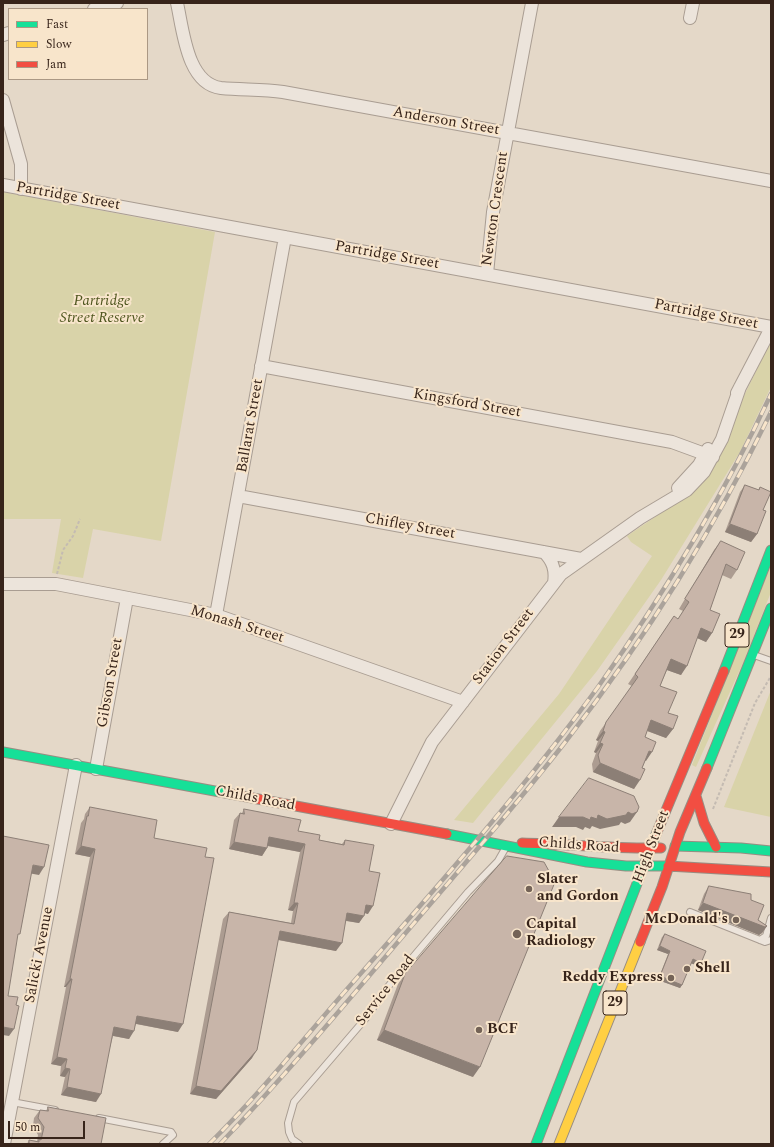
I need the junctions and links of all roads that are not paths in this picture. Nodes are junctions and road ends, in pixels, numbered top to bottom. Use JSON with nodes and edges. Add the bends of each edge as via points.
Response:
{"nodes":[{"id":1,"x":117,"y":3,"type":"edge"},
{"id":2,"x":177,"y":3,"type":"edge"},
{"id":3,"x":532,"y":3,"type":"edge"},
{"id":4,"x":693,"y":3,"type":"edge"},
{"id":5,"x":98,"y":8,"type":"edge"},
{"id":6,"x":690,"y":18,"type":"dead end"},
{"id":7,"x":3,"y":100,"type":"edge"},
{"id":8,"x":508,"y":133,"type":"junction"},
{"id":9,"x":771,"y":181,"type":"edge"},
{"id":10,"x":3,"y":185,"type":"edge"},
{"id":11,"x":20,"y":189,"type":"junction"},
{"id":12,"x":285,"y":237,"type":"junction"},
{"id":13,"x":487,"y":274,"type":"junction"},
{"id":14,"x":771,"y":328,"type":"edge"},
{"id":15,"x":261,"y":366,"type":"junction"},
{"id":16,"x":708,"y":454,"type":"junction"},
{"id":17,"x":238,"y":496,"type":"junction"},
{"id":18,"x":771,"y":550,"type":"edge"},
{"id":19,"x":544,"y":552,"type":"junction"},
{"id":20,"x":581,"y":559,"type":"junction"},
{"id":21,"x":554,"y":583,"type":"junction"},
{"id":22,"x":3,"y":584,"type":"edge"},
{"id":23,"x":127,"y":598,"type":"junction"},
{"id":24,"x":771,"y":608,"type":"edge"},
{"id":25,"x":216,"y":615,"type":"junction"},
{"id":26,"x":753,"y":655,"type":"junction"},
{"id":27,"x":771,"y":661,"type":"edge"},
{"id":28,"x":463,"y":702,"type":"junction"},
{"id":29,"x":3,"y":752,"type":"edge"},
{"id":30,"x":76,"y":765,"type":"junction"},
{"id":31,"x":96,"y":769,"type":"junction"},
{"id":32,"x":696,"y":796,"type":"junction"},
{"id":33,"x":391,"y":824,"type":"junction"},
{"id":34,"x":507,"y":845,"type":"junction"},
{"id":35,"x":675,"y":846,"type":"junction"},
{"id":36,"x":716,"y":847,"type":"junction"},
{"id":37,"x":650,"y":849,"type":"junction"},
{"id":38,"x":771,"y":851,"type":"edge"},
{"id":39,"x":668,"y":866,"type":"junction"},
{"id":40,"x":642,"y":867,"type":"junction"},
{"id":41,"x":771,"y":872,"type":"edge"},
{"id":42,"x":690,"y":912,"type":"dead end"},
{"id":43,"x":771,"y":918,"type":"edge"},
{"id":44,"x":760,"y":940,"type":"junction"},
{"id":45,"x":771,"y":940,"type":"edge"},
{"id":46,"x":12,"y":1102,"type":"junction"},
{"id":47,"x":65,"y":1112,"type":"edge"},
{"id":48,"x":95,"y":1118,"type":"edge"},
{"id":49,"x":552,"y":1139,"type":"edge"},
{"id":50,"x":4,"y":1144,"type":"edge"},
{"id":51,"x":163,"y":1144,"type":"edge"},
{"id":52,"x":298,"y":1144,"type":"edge"},
{"id":53,"x":536,"y":1144,"type":"edge"}],
"edges":[{"from":1,"to":5,"type":"street"},
{"from":2,"to":8,"type":"street","name":"Anderson Street","via":[[195,70],[204,80],[215,86],[283,92]]},
{"from":3,"to":8,"type":"street","name":"Newton Crescent"},
{"from":4,"to":6,"type":"street"},
{"from":7,"to":11,"type":"street","via":[[21,164]]},
{"from":8,"to":9,"type":"street","name":"Anderson Street"},
{"from":8,"to":13,"type":"street","name":"Newton Crescent","via":[[493,212]]},
{"from":10,"to":11,"type":"street","name":"Partridge Street"},
{"from":11,"to":12,"type":"street","name":"Partridge Street"},
{"from":12,"to":13,"type":"street","name":"Partridge Street"},
{"from":12,"to":15,"type":"street","name":"Ballarat Street"},
{"from":13,"to":14,"type":"street","name":"Partridge Street"},
{"from":14,"to":16,"type":"street","name":"Station Street","via":[[740,387],[722,439]]},
{"from":15,"to":16,"type":"street","name":"Kingsford Street","via":[[672,442]]},
{"from":15,"to":17,"type":"street","name":"Ballarat Street"},
{"from":16,"to":20,"type":"street","name":"Station Street","via":[[704,472],[687,490],[658,506]]},
{"from":17,"to":19,"type":"street","name":"Chifley Street"},
{"from":17,"to":25,"type":"street","name":"Ballarat Street"},
{"from":18,"to":37,"type":"main road","name":"High Street","number":"29"},
{"from":19,"to":20,"type":"street","name":"Chifley Street"},
{"from":19,"to":21,"type":"street","via":[[554,568]]},
{"from":20,"to":21,"type":"street","name":"Station Street"},
{"from":21,"to":28,"type":"street","name":"Station Street"},
{"from":22,"to":23,"type":"street","name":"Monash Street","via":[[49,583]]},
{"from":23,"to":25,"type":"street","name":"Monash Street"},
{"from":23,"to":31,"type":"street","name":"Gibson Street"},
{"from":24,"to":26,"type":"main road","name":"High Street","number":"29"},
{"from":25,"to":28,"type":"street","name":"Monash Street"},
{"from":26,"to":27,"type":"lane"},
{"from":26,"to":32,"type":"main road","name":"High Street","number":"29"},
{"from":28,"to":33,"type":"street","name":"Station Street","via":[[426,751]]},
{"from":29,"to":30,"type":"main road","name":"Childs Road"},
{"from":30,"to":31,"type":"main road","name":"Childs Road"},
{"from":30,"to":46,"type":"street","name":"Salicki Avenue"},
{"from":31,"to":33,"type":"main road","name":"Childs Road"},
{"from":32,"to":35,"type":"main road","name":"High Street","number":"29"},
{"from":32,"to":36,"type":"main road","via":[[699,812]]},
{"from":33,"to":34,"type":"main road","name":"Childs Road"},
{"from":34,"to":37,"type":"main road","name":"Childs Road","via":[[526,842]]},
{"from":34,"to":40,"type":"main road","name":"Childs Road","via":[[576,862]]},
{"from":34,"to":52,"type":"lane","name":"Service Road","via":[[498,860],[386,989],[366,1018],[294,1102],[288,1123],[292,1139]]},
{"from":35,"to":36,"type":"main road","name":"Childs Road"},
{"from":35,"to":37,"type":"main road","name":"Childs Road"},
{"from":35,"to":39,"type":"main road","name":"High Street","number":"29"},
{"from":36,"to":38,"type":"main road","name":"Childs Road"},
{"from":37,"to":40,"type":"main road","name":"High Street","number":"29"},
{"from":39,"to":40,"type":"main road","name":"Childs Road"},
{"from":39,"to":41,"type":"main road","name":"Childs Road"},
{"from":39,"to":49,"type":"main road","name":"High Street","number":"29","via":[[662,887]]},
{"from":40,"to":49,"type":"main road","name":"High Street","number":"29"},
{"from":42,"to":44,"type":"lane"},
{"from":43,"to":44,"type":"lane","via":[[766,936]]},
{"from":44,"to":45,"type":"lane"},
{"from":46,"to":47,"type":"lane"},
{"from":46,"to":50,"type":"street","name":"Salicki Avenue"},
{"from":48,"to":51,"type":"lane","via":[[171,1132],[173,1135]]},
{"from":49,"to":53,"type":"main road","name":"High Street","number":"29"}]}
